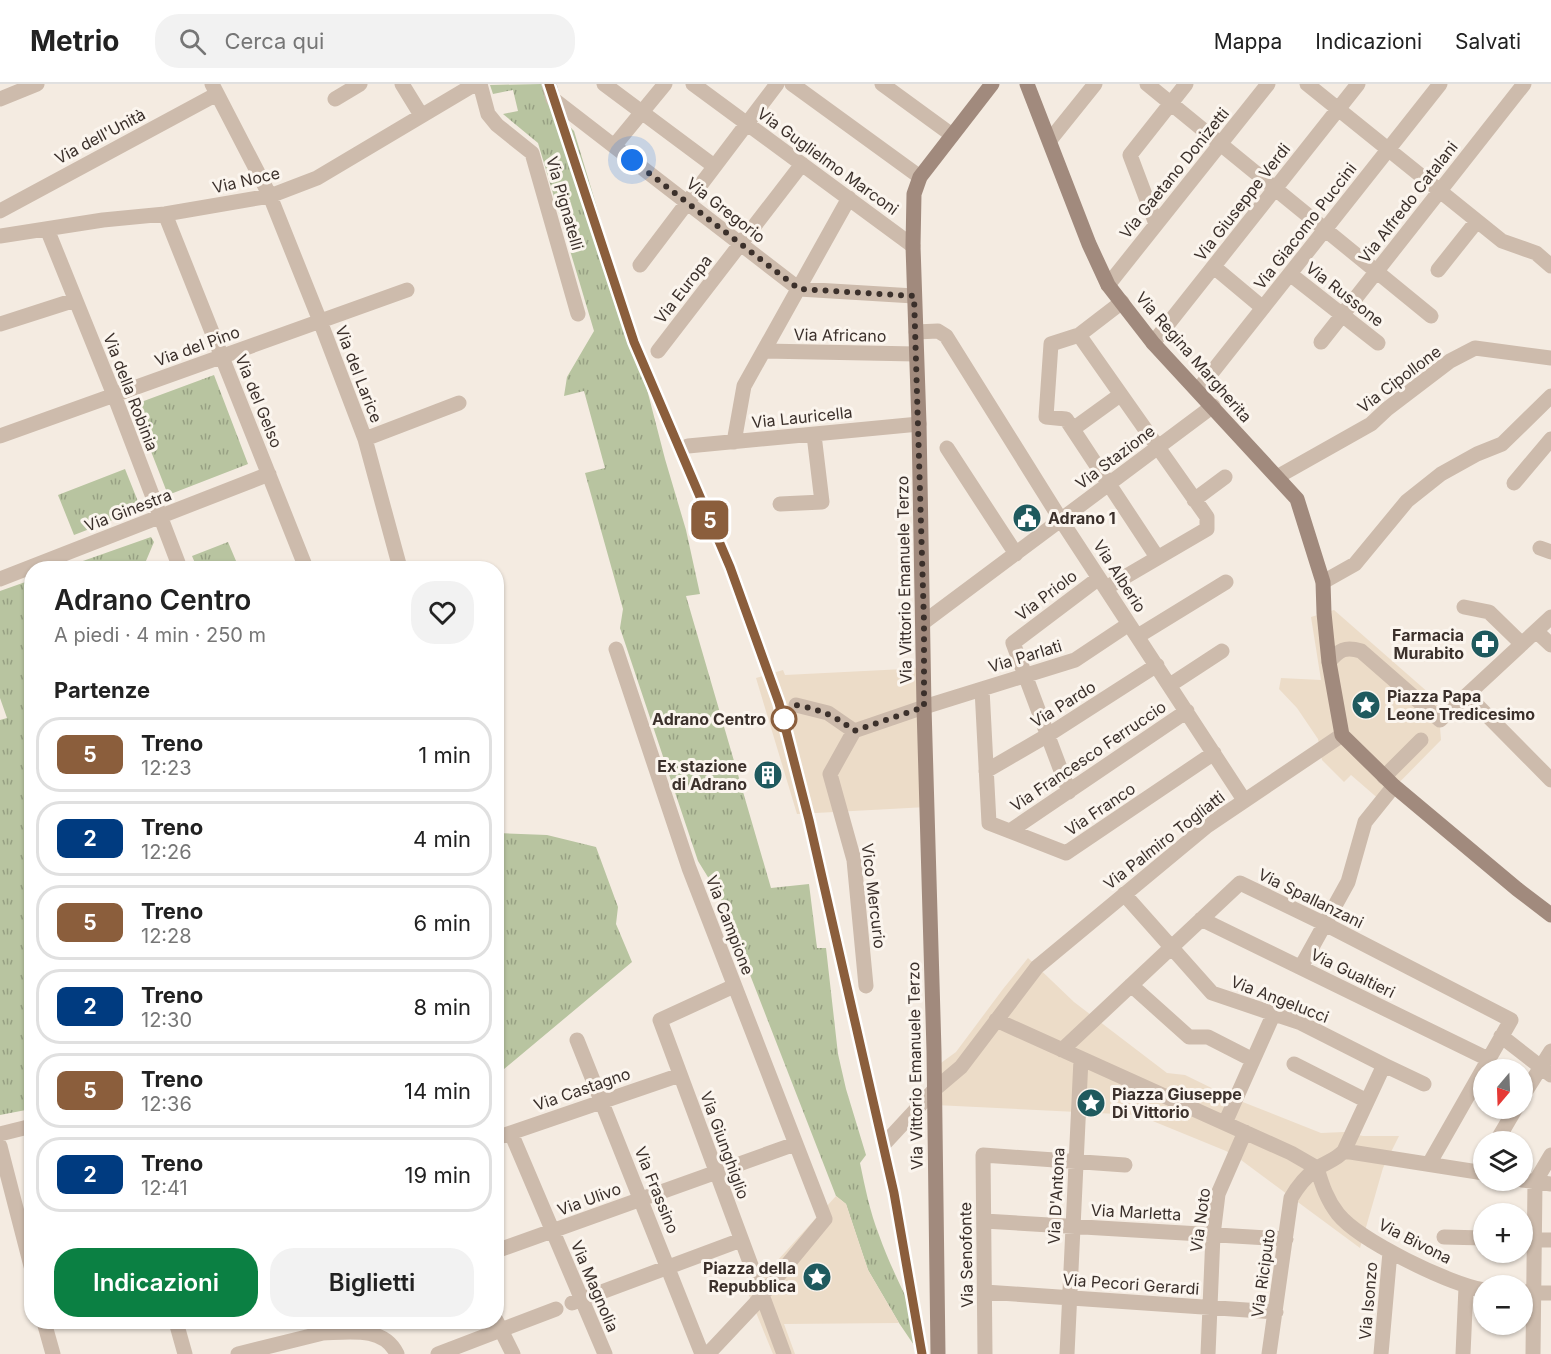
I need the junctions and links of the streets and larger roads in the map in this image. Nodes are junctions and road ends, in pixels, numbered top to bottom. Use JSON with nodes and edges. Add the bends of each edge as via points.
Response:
{"nodes":[{"id":1,"x":37,"y":84,"type":"edge"},
{"id":2,"x":360,"y":84,"type":"edge"},
{"id":3,"x":402,"y":84,"type":"edge"},
{"id":4,"x":549,"y":84,"type":"edge"},
{"id":5,"x":604,"y":84,"type":"edge"},
{"id":6,"x":665,"y":84,"type":"edge"},
{"id":7,"x":693,"y":84,"type":"edge"},
{"id":8,"x":777,"y":84,"type":"edge"},
{"id":9,"x":792,"y":84,"type":"edge"},
{"id":10,"x":882,"y":84,"type":"edge"},
{"id":11,"x":1027,"y":84,"type":"edge"},
{"id":12,"x":1095,"y":84,"type":"edge"},
{"id":13,"x":1147,"y":84,"type":"edge"},
{"id":14,"x":1186,"y":84,"type":"edge"},
{"id":15,"x":1268,"y":84,"type":"edge"},
{"id":16,"x":1307,"y":84,"type":"edge"},
{"id":17,"x":1358,"y":84,"type":"edge"},
{"id":18,"x":1440,"y":84,"type":"edge"},
{"id":19,"x":1524,"y":84,"type":"edge"},
{"id":20,"x":471,"y":85,"type":"edge"},
{"id":21,"x":990,"y":85,"type":"edge"},
{"id":22,"x":217,"y":88,"type":"edge"},
{"id":23,"x":0,"y":99,"type":"edge"},
{"id":24,"x":335,"y":99,"type":"dead end"},
{"id":25,"x":1171,"y":104,"type":"junction"},
{"id":26,"x":1338,"y":109,"type":"junction"},
{"id":27,"x":642,"y":112,"type":"junction"},
{"id":28,"x":421,"y":115,"type":"junction"},
{"id":29,"x":747,"y":123,"type":"junction"},
{"id":30,"x":952,"y":135,"type":"junction"},
{"id":31,"x":1050,"y":140,"type":"junction"},
{"id":32,"x":1220,"y":144,"type":"junction"},
{"id":33,"x":614,"y":146,"type":"junction"},
{"id":34,"x":1389,"y":150,"type":"junction"},
{"id":35,"x":802,"y":164,"type":"junction"},
{"id":36,"x":714,"y":166,"type":"junction"},
{"id":37,"x":920,"y":177,"type":"junction"},
{"id":38,"x":1275,"y":189,"type":"junction"},
{"id":39,"x":1440,"y":191,"type":"junction"},
{"id":40,"x":270,"y":196,"type":"junction"},
{"id":41,"x":849,"y":198,"type":"junction"},
{"id":42,"x":687,"y":202,"type":"junction"},
{"id":43,"x":0,"y":211,"type":"edge"},
{"id":44,"x":165,"y":214,"type":"junction"},
{"id":45,"x":1477,"y":221,"type":"junction"},
{"id":46,"x":1156,"y":224,"type":"junction"},
{"id":47,"x":47,"y":229,"type":"junction"},
{"id":48,"x":1326,"y":229,"type":"junction"},
{"id":49,"x":0,"y":236,"type":"edge"},
{"id":50,"x":741,"y":244,"type":"junction"},
{"id":51,"x":913,"y":246,"type":"junction"},
{"id":52,"x":640,"y":265,"type":"dead end"},
{"id":53,"x":1551,"y":266,"type":"edge"},
{"id":54,"x":1214,"y":267,"type":"junction"},
{"id":55,"x":1438,"y":270,"type":"dead end"},
{"id":56,"x":1377,"y":271,"type":"junction"},
{"id":57,"x":1290,"y":274,"type":"junction"},
{"id":58,"x":1108,"y":285,"type":"junction"},
{"id":59,"x":799,"y":289,"type":"junction"},
{"id":60,"x":407,"y":290,"type":"dead end"},
{"id":61,"x":914,"y":296,"type":"junction"},
{"id":62,"x":75,"y":300,"type":"junction"},
{"id":63,"x":1122,"y":303,"type":"junction"},
{"id":64,"x":1263,"y":308,"type":"junction"},
{"id":65,"x":578,"y":315,"type":"dead end"},
{"id":66,"x":1342,"y":315,"type":"junction"},
{"id":67,"x":1431,"y":316,"type":"dead end"},
{"id":68,"x":320,"y":321,"type":"junction"},
{"id":69,"x":0,"y":324,"type":"edge"},
{"id":70,"x":916,"y":332,"type":"junction"},
{"id":71,"x":1079,"y":335,"type":"junction"},
{"id":72,"x":1321,"y":342,"type":"dead end"},
{"id":73,"x":1153,"y":343,"type":"junction"},
{"id":74,"x":1378,"y":343,"type":"dead end"},
{"id":75,"x":658,"y":351,"type":"dead end"},
{"id":76,"x":764,"y":351,"type":"junction"},
{"id":77,"x":916,"y":354,"type":"junction"},
{"id":78,"x":222,"y":356,"type":"junction"},
{"id":79,"x":1551,"y":358,"type":"edge"},
{"id":80,"x":1198,"y":390,"type":"junction"},
{"id":81,"x":114,"y":395,"type":"junction"},
{"id":82,"x":1120,"y":395,"type":"junction"},
{"id":83,"x":1550,"y":400,"type":"edge"},
{"id":84,"x":459,"y":403,"type":"dead end"},
{"id":85,"x":1213,"y":406,"type":"junction"},
{"id":86,"x":919,"y":424,"type":"junction"},
{"id":87,"x":1073,"y":429,"type":"junction"},
{"id":88,"x":814,"y":435,"type":"junction"},
{"id":89,"x":0,"y":436,"type":"edge"},
{"id":90,"x":1551,"y":438,"type":"edge"},
{"id":91,"x":365,"y":439,"type":"junction"},
{"id":92,"x":734,"y":442,"type":"junction"},
{"id":93,"x":688,"y":446,"type":"dead end"},
{"id":94,"x":947,"y":448,"type":"dead end"},
{"id":95,"x":1157,"y":448,"type":"junction"},
{"id":96,"x":269,"y":474,"type":"junction"},
{"id":97,"x":1225,"y":477,"type":"dead end"},
{"id":98,"x":1277,"y":477,"type":"junction"},
{"id":99,"x":1514,"y":483,"type":"dead end"},
{"id":100,"x":1109,"y":484,"type":"junction"},
{"id":101,"x":1194,"y":500,"type":"junction"},
{"id":102,"x":780,"y":504,"type":"dead end"},
{"id":103,"x":160,"y":517,"type":"junction"},
{"id":104,"x":1061,"y":520,"type":"junction"},
{"id":105,"x":1016,"y":554,"type":"junction"},
{"id":106,"x":1157,"y":557,"type":"junction"},
{"id":107,"x":46,"y":561,"type":"edge"},
{"id":108,"x":177,"y":561,"type":"edge"},
{"id":109,"x":303,"y":561,"type":"edge"},
{"id":110,"x":398,"y":561,"type":"edge"},
{"id":111,"x":24,"y":570,"type":"edge"},
{"id":112,"x":0,"y":579,"type":"edge"},
{"id":113,"x":1226,"y":582,"type":"dead end"},
{"id":114,"x":1323,"y":582,"type":"junction"},
{"id":115,"x":1103,"y":583,"type":"junction"},
{"id":116,"x":1464,"y":607,"type":"dead end"},
{"id":117,"x":1551,"y":617,"type":"edge"},
{"id":118,"x":924,"y":622,"type":"junction"},
{"id":119,"x":1134,"y":630,"type":"junction"},
{"id":120,"x":1536,"y":631,"type":"junction"},
{"id":121,"x":1522,"y":644,"type":"junction"},
{"id":122,"x":1551,"y":645,"type":"edge"},
{"id":123,"x":616,"y":650,"type":"dead end"},
{"id":124,"x":1222,"y":651,"type":"dead end"},
{"id":125,"x":1329,"y":662,"type":"junction"},
{"id":126,"x":1157,"y":665,"type":"junction"},
{"id":127,"x":1026,"y":675,"type":"junction"},
{"id":128,"x":1170,"y":685,"type":"junction"},
{"id":129,"x":982,"y":689,"type":"junction"},
{"id":130,"x":1467,"y":694,"type":"junction"},
{"id":131,"x":796,"y":705,"type":"dead end"},
{"id":132,"x":924,"y":707,"type":"junction"},
{"id":133,"x":1187,"y":711,"type":"junction"},
{"id":134,"x":854,"y":731,"type":"junction"},
{"id":135,"x":1048,"y":735,"type":"junction"},
{"id":136,"x":1342,"y":735,"type":"junction"},
{"id":137,"x":1421,"y":740,"type":"dead end"},
{"id":138,"x":1214,"y":753,"type":"junction"},
{"id":139,"x":986,"y":771,"type":"junction"},
{"id":140,"x":1551,"y":780,"type":"edge"},
{"id":141,"x":1389,"y":782,"type":"junction"},
{"id":142,"x":1069,"y":792,"type":"junction"},
{"id":143,"x":1244,"y":800,"type":"junction"},
{"id":144,"x":1010,"y":831,"type":"junction"},
{"id":145,"x":1124,"y":894,"type":"junction"},
{"id":146,"x":1551,"y":915,"type":"edge"},
{"id":147,"x":1201,"y":919,"type":"junction"},
{"id":148,"x":1325,"y":924,"type":"junction"},
{"id":149,"x":1170,"y":947,"type":"junction"},
{"id":150,"x":1301,"y":968,"type":"junction"},
{"id":151,"x":1131,"y":985,"type":"junction"},
{"id":152,"x":735,"y":986,"type":"junction"},
{"id":153,"x":866,"y":986,"type":"dead end"},
{"id":154,"x":1274,"y":1013,"type":"junction"},
{"id":155,"x":996,"y":1020,"type":"junction"},
{"id":156,"x":1501,"y":1036,"type":"junction"},
{"id":157,"x":577,"y":1040,"type":"dead end"},
{"id":158,"x":1062,"y":1050,"type":"junction"},
{"id":159,"x":1551,"y":1051,"type":"edge"},
{"id":160,"x":1081,"y":1059,"type":"junction"},
{"id":161,"x":1488,"y":1059,"type":"joint"},
{"id":162,"x":1253,"y":1060,"type":"junction"},
{"id":163,"x":1294,"y":1064,"type":"dead end"},
{"id":164,"x":1384,"y":1065,"type":"junction"},
{"id":165,"x":1546,"y":1071,"type":"edge"},
{"id":166,"x":680,"y":1075,"type":"junction"},
{"id":167,"x":1424,"y":1084,"type":"dead end"},
{"id":168,"x":1533,"y":1085,"type":"edge"},
{"id":169,"x":1473,"y":1086,"type":"edge"},
{"id":170,"x":935,"y":1089,"type":"junction"},
{"id":171,"x":602,"y":1101,"type":"junction"},
{"id":172,"x":1367,"y":1101,"type":"junction"},
{"id":173,"x":1225,"y":1123,"type":"junction"},
{"id":174,"x":24,"y":1128,"type":"edge"},
{"id":175,"x":1245,"y":1132,"type":"junction"},
{"id":176,"x":0,"y":1134,"type":"edge"},
{"id":177,"x":504,"y":1135,"type":"edge"},
{"id":178,"x":885,"y":1143,"type":"dead end"},
{"id":179,"x":795,"y":1144,"type":"junction"},
{"id":180,"x":0,"y":1146,"type":"edge"},
{"id":181,"x":1344,"y":1150,"type":"junction"},
{"id":182,"x":1551,"y":1155,"type":"edge"},
{"id":183,"x":1076,"y":1162,"type":"junction"},
{"id":184,"x":1429,"y":1164,"type":"junction"},
{"id":185,"x":1125,"y":1165,"type":"dead end"},
{"id":186,"x":1317,"y":1168,"type":"junction"},
{"id":187,"x":1473,"y":1168,"type":"edge"},
{"id":188,"x":716,"y":1172,"type":"junction"},
{"id":189,"x":1533,"y":1176,"type":"edge"},
{"id":190,"x":1533,"y":1182,"type":"edge"},
{"id":191,"x":1551,"y":1184,"type":"edge"},
{"id":192,"x":641,"y":1199,"type":"junction"},
{"id":193,"x":984,"y":1221,"type":"junction"},
{"id":194,"x":1073,"y":1227,"type":"junction"},
{"id":195,"x":552,"y":1231,"type":"junction"},
{"id":196,"x":1213,"y":1235,"type":"junction"},
{"id":197,"x":1444,"y":1237,"type":"dead end"},
{"id":198,"x":1473,"y":1238,"type":"edge"},
{"id":199,"x":24,"y":1239,"type":"edge"},
{"id":200,"x":1286,"y":1239,"type":"junction"},
{"id":201,"x":1533,"y":1239,"type":"edge"},
{"id":202,"x":741,"y":1240,"type":"junction"},
{"id":203,"x":1551,"y":1240,"type":"edge"},
{"id":204,"x":504,"y":1248,"type":"edge"},
{"id":205,"x":1390,"y":1252,"type":"junction"},
{"id":206,"x":668,"y":1268,"type":"junction"},
{"id":207,"x":1466,"y":1287,"type":"junction"},
{"id":208,"x":1473,"y":1288,"type":"edge"},
{"id":209,"x":985,"y":1292,"type":"junction"},
{"id":210,"x":1533,"y":1292,"type":"edge"},
{"id":211,"x":1551,"y":1293,"type":"edge"},
{"id":212,"x":758,"y":1294,"type":"junction"},
{"id":213,"x":1070,"y":1298,"type":"junction"},
{"id":214,"x":577,"y":1301,"type":"junction"},
{"id":215,"x":1210,"y":1307,"type":"junction"},
{"id":216,"x":556,"y":1309,"type":"dead end"},
{"id":217,"x":1276,"y":1312,"type":"junction"},
{"id":218,"x":504,"y":1324,"type":"edge"},
{"id":219,"x":46,"y":1329,"type":"edge"},
{"id":220,"x":178,"y":1329,"type":"edge"},
{"id":221,"x":316,"y":1329,"type":"edge"},
{"id":222,"x":339,"y":1329,"type":"edge"},
{"id":223,"x":491,"y":1329,"type":"edge"},
{"id":224,"x":501,"y":1329,"type":"edge"},
{"id":225,"x":1531,"y":1335,"type":"edge"},
{"id":226,"x":53,"y":1354,"type":"edge"},
{"id":227,"x":185,"y":1354,"type":"edge"},
{"id":228,"x":238,"y":1354,"type":"edge"},
{"id":229,"x":397,"y":1354,"type":"edge"},
{"id":230,"x":438,"y":1354,"type":"edge"},
{"id":231,"x":513,"y":1354,"type":"edge"},
{"id":232,"x":605,"y":1354,"type":"edge"},
{"id":233,"x":702,"y":1354,"type":"edge"},
{"id":234,"x":708,"y":1354,"type":"edge"},
{"id":235,"x":784,"y":1354,"type":"edge"},
{"id":236,"x":938,"y":1354,"type":"edge"},
{"id":237,"x":985,"y":1354,"type":"edge"},
{"id":238,"x":1067,"y":1354,"type":"edge"},
{"id":239,"x":1208,"y":1354,"type":"edge"},
{"id":240,"x":1269,"y":1354,"type":"edge"},
{"id":241,"x":1381,"y":1354,"type":"edge"},
{"id":242,"x":1463,"y":1354,"type":"edge"},
{"id":243,"x":1533,"y":1354,"type":"edge"}],
"edges":[{"from":1,"to":23,"type":"street"},
{"from":2,"to":24,"type":"street"},
{"from":3,"to":28,"type":"street"},
{"from":4,"to":33,"type":"street","name":"Via Gregorio","via":[[553,99]]},
{"from":5,"to":27,"type":"street"},
{"from":6,"to":27,"type":"street"},
{"from":7,"to":29,"type":"street","name":"Via Guglielmo Marconi"},
{"from":8,"to":29,"type":"street"},
{"from":9,"to":37,"type":"street"},
{"from":10,"to":30,"type":"street"},
{"from":11,"to":31,"type":"street","name":"Via Regina Margherita"},
{"from":12,"to":31,"type":"street"},
{"from":13,"to":25,"type":"street"},
{"from":14,"to":25,"type":"street"},
{"from":15,"to":32,"type":"street","name":"Via Gaetano Donizetti"},
{"from":16,"to":26,"type":"street"},
{"from":17,"to":26,"type":"street","name":"Via Giuseppe Verdi"},
{"from":18,"to":34,"type":"street","name":"Via Giacomo Puccini"},
{"from":19,"to":39,"type":"street","name":"Via Alfredo Catalani"},
{"from":20,"to":28,"type":"street","name":"Via Noce"},
{"from":20,"to":65,"type":"street","name":"Via Pignatelli","via":[[497,125],[532,153]]},
{"from":21,"to":30,"type":"street","name":"Via Vittorio Emanuele Terzo"},
{"from":22,"to":40,"type":"street","name":"Via del Larice"},
{"from":22,"to":43,"type":"street","name":"Via dell'Unità"},
{"from":25,"to":32,"type":"street"},
{"from":25,"to":46,"type":"street","via":[[1130,155]]},
{"from":26,"to":34,"type":"street"},
{"from":26,"to":38,"type":"street","name":"Via Giuseppe Verdi"},
{"from":27,"to":33,"type":"street"},
{"from":27,"to":36,"type":"street"},
{"from":28,"to":40,"type":"street","name":"Via Noce","via":[[317,178]]},
{"from":29,"to":35,"type":"street","name":"Via Guglielmo Marconi"},
{"from":29,"to":36,"type":"street"},
{"from":30,"to":37,"type":"street","name":"Via Vittorio Emanuele Terzo"},
{"from":31,"to":58,"type":"street","name":"Via Regina Margherita"},
{"from":32,"to":38,"type":"street"},
{"from":32,"to":46,"type":"street","name":"Via Gaetano Donizetti"},
{"from":33,"to":42,"type":"street","name":"Via Gregorio"},
{"from":34,"to":39,"type":"street"},
{"from":34,"to":48,"type":"street","name":"Via Giacomo Puccini"},
{"from":35,"to":41,"type":"street","name":"Via Guglielmo Marconi"},
{"from":35,"to":50,"type":"street","name":"Via Europa"},
{"from":36,"to":42,"type":"street"},
{"from":37,"to":51,"type":"street","name":"Via Vittorio Emanuele Terzo","via":[[914,194]]},
{"from":38,"to":48,"type":"street"},
{"from":38,"to":54,"type":"street","name":"Via Giuseppe Verdi"},
{"from":39,"to":45,"type":"street"},
{"from":39,"to":56,"type":"street","name":"Via Alfredo Catalani"},
{"from":40,"to":44,"type":"street","name":"Via Noce"},
{"from":40,"to":68,"type":"street","name":"Via del Larice"},
{"from":41,"to":51,"type":"street","name":"Via Guglielmo Marconi"},
{"from":41,"to":59,"type":"street"},
{"from":42,"to":50,"type":"street","name":"Via Gregorio"},
{"from":42,"to":52,"type":"street"},
{"from":44,"to":47,"type":"street","name":"Via Noce"},
{"from":44,"to":78,"type":"street","name":"Via del Gelso"},
{"from":45,"to":53,"type":"street","via":[[1502,241],[1536,253]]},
{"from":45,"to":55,"type":"street"},
{"from":46,"to":58,"type":"street","name":"Via Gaetano Donizetti"},
{"from":47,"to":49,"type":"street","name":"Via Noce"},
{"from":47,"to":62,"type":"street","name":"Via della Robinia"},
{"from":48,"to":56,"type":"street"},
{"from":48,"to":57,"type":"street","name":"Via Giacomo Puccini"},
{"from":50,"to":59,"type":"street","name":"Via Gregorio"},
{"from":50,"to":75,"type":"street","name":"Via Europa"},
{"from":51,"to":61,"type":"street","name":"Via Vittorio Emanuele Terzo"},
{"from":54,"to":64,"type":"street"},
{"from":54,"to":73,"type":"street","name":"Via Giuseppe Verdi"},
{"from":56,"to":66,"type":"street","name":"Via Alfredo Catalani"},
{"from":56,"to":67,"type":"street"},
{"from":57,"to":64,"type":"street","name":"Via Giacomo Puccini"},
{"from":57,"to":66,"type":"street","name":"Via Russone"},
{"from":58,"to":63,"type":"street","name":"Via Regina Margherita"},
{"from":59,"to":61,"type":"street"},
{"from":59,"to":76,"type":"street"},
{"from":60,"to":68,"type":"street","name":"Via del Pino"},
{"from":61,"to":70,"type":"street","name":"Via Vittorio Emanuele Terzo"},
{"from":62,"to":69,"type":"street"},
{"from":62,"to":81,"type":"street","name":"Via della Robinia"},
{"from":63,"to":71,"type":"street"},
{"from":63,"to":73,"type":"street","name":"Via Regina Margherita"},
{"from":64,"to":80,"type":"street","name":"Via Giacomo Puccini"},
{"from":66,"to":72,"type":"street","name":"Via Alfredo Catalani"},
{"from":66,"to":74,"type":"street","name":"Via Russone"},
{"from":68,"to":78,"type":"street","name":"Via del Pino"},
{"from":68,"to":91,"type":"street","name":"Via del Larice"},
{"from":70,"to":77,"type":"street","name":"Via Vittorio Emanuele Terzo"},
{"from":70,"to":104,"type":"street","name":"Via Alberio","via":[[938,331],[946,336]]},
{"from":71,"to":82,"type":"street"},
{"from":71,"to":87,"type":"street","via":[[1051,344],[1046,417],[1066,419]]},
{"from":73,"to":80,"type":"street","name":"Via Regina Margherita"},
{"from":76,"to":77,"type":"street","name":"Via Africano"},
{"from":76,"to":92,"type":"street","via":[[744,386]]},
{"from":77,"to":86,"type":"street","name":"Via Vittorio Emanuele Terzo"},
{"from":78,"to":81,"type":"street","name":"Via del Pino"},
{"from":78,"to":96,"type":"street","name":"Via del Gelso"},
{"from":79,"to":98,"type":"street","name":"Via Cipollone","via":[[1475,348],[1450,361],[1371,424]]},
{"from":80,"to":85,"type":"street","name":"Via Regina Margherita"},
{"from":81,"to":89,"type":"street","name":"Via del Pino"},
{"from":81,"to":103,"type":"street","name":"Via della Robinia"},
{"from":82,"to":87,"type":"street"},
{"from":82,"to":95,"type":"street"},
{"from":83,"to":114,"type":"street","via":[[1502,444],[1477,454],[1424,487],[1407,501],[1355,564]]},
{"from":84,"to":91,"type":"street"},
{"from":85,"to":95,"type":"street","name":"Via Stazione"},
{"from":85,"to":98,"type":"street","name":"Via Regina Margherita"},
{"from":86,"to":88,"type":"street","name":"Via Lauricella"},
{"from":86,"to":118,"type":"street","name":"Via Vittorio Emanuele Terzo"},
{"from":87,"to":100,"type":"street"},
{"from":88,"to":92,"type":"street","name":"Via Lauricella"},
{"from":88,"to":102,"type":"street","via":[[822,502]]},
{"from":90,"to":99,"type":"street"},
{"from":91,"to":110,"type":"street","name":"Via del Larice"},
{"from":92,"to":93,"type":"street","name":"Via Lauricella"},
{"from":94,"to":105,"type":"street"},
{"from":95,"to":100,"type":"street","name":"Via Stazione"},
{"from":95,"to":101,"type":"street"},
{"from":96,"to":103,"type":"street","name":"Via Ginestra"},
{"from":96,"to":109,"type":"street","name":"Via del Gelso"},
{"from":97,"to":101,"type":"street"},
{"from":98,"to":114,"type":"street","name":"Via Regina Margherita","via":[[1297,499]]},
{"from":100,"to":104,"type":"street","name":"Via Stazione"},
{"from":100,"to":106,"type":"street"},
{"from":101,"to":106,"type":"street","via":[[1207,517],[1207,529]]},
{"from":103,"to":107,"type":"street","name":"Via Ginestra"},
{"from":103,"to":108,"type":"street","name":"Via della Robinia"},
{"from":104,"to":105,"type":"street","name":"Via Stazione"},
{"from":104,"to":115,"type":"street","name":"Via Alberio"},
{"from":105,"to":118,"type":"street","name":"Via Stazione"},
{"from":106,"to":115,"type":"street"},
{"from":111,"to":112,"type":"street","name":"Via Ginestra"},
{"from":113,"to":119,"type":"street","name":"Via Parlati"},
{"from":114,"to":125,"type":"street","name":"Via Regina Margherita"},
{"from":115,"to":119,"type":"street","name":"Via Alberio"},
{"from":115,"to":127,"type":"street","name":"Via Priolo","via":[[1013,643]]},
{"from":116,"to":121,"type":"street","via":[[1489,612]]},
{"from":117,"to":120,"type":"street"},
{"from":118,"to":132,"type":"street","name":"Via Vittorio Emanuele Terzo"},
{"from":119,"to":126,"type":"street","name":"Via Alberio"},
{"from":119,"to":127,"type":"street","name":"Via Parlati","via":[[1075,660]]},
{"from":120,"to":121,"type":"street"},
{"from":120,"to":122,"type":"street"},
{"from":121,"to":130,"type":"street"},
{"from":123,"to":152,"type":"street","name":"Via Campione","via":[[689,868]]},
{"from":124,"to":128,"type":"street"},
{"from":125,"to":130,"type":"street","via":[[1339,650],[1360,651],[1440,720]]},
{"from":125,"to":136,"type":"street","name":"Via Regina Margherita"},
{"from":126,"to":128,"type":"street","name":"Via Alberio"},
{"from":126,"to":135,"type":"street","name":"Via Pardo"},
{"from":127,"to":129,"type":"street","name":"Via Parlati"},
{"from":127,"to":135,"type":"street"},
{"from":128,"to":133,"type":"street","name":"Via Alberio"},
{"from":129,"to":132,"type":"street","name":"Via Parlati"},
{"from":129,"to":139,"type":"street","name":"Via Franco"},
{"from":130,"to":140,"type":"street"},
{"from":131,"to":134,"type":"street","via":[[828,713]]},
{"from":132,"to":134,"type":"street","name":"Via Parlati"},
{"from":132,"to":170,"type":"street","name":"Via Vittorio Emanuele Terzo"},
{"from":133,"to":138,"type":"street","name":"Via Alberio"},
{"from":133,"to":142,"type":"street","name":"Via Francesco Ferruccio"},
{"from":134,"to":153,"type":"street","name":"Vico Mercurio","via":[[830,774],[854,860]]},
{"from":135,"to":139,"type":"street","name":"Via Pardo"},
{"from":135,"to":142,"type":"street"},
{"from":136,"to":141,"type":"street"},
{"from":136,"to":143,"type":"street","name":"Via Palmiro Togliatti"},
{"from":137,"to":141,"type":"street"},
{"from":138,"to":143,"type":"street","name":"Via Alberio"},
{"from":138,"to":144,"type":"street","name":"Via Franco","via":[[1066,854]]},
{"from":139,"to":144,"type":"street","name":"Via Franco","via":[[989,823]]},
{"from":141,"to":146,"type":"street"},
{"from":141,"to":148,"type":"street","via":[[1365,822],[1348,882]]},
{"from":142,"to":144,"type":"street","name":"Via Francesco Ferruccio"},
{"from":143,"to":145,"type":"street","name":"Via Palmiro Togliatti"},
{"from":145,"to":149,"type":"street","name":"Via Angelucci"},
{"from":145,"to":155,"type":"street","name":"Via Palmiro Togliatti","via":[[1037,967]]},
{"from":147,"to":148,"type":"street","name":"Via Spallanzani","via":[[1240,883]]},
{"from":147,"to":149,"type":"street","name":"Via Spallanzani"},
{"from":147,"to":150,"type":"street","name":"Via Gualtieri"},
{"from":148,"to":150,"type":"street"},
{"from":148,"to":156,"type":"street","name":"Via Spallanzani","via":[[1510,1020]]},
{"from":149,"to":151,"type":"street","name":"Via Spallanzani"},
{"from":149,"to":154,"type":"street","name":"Via Angelucci","via":[[1212,993]]},
{"from":150,"to":161,"type":"street","name":"Via Gualtieri"},
{"from":151,"to":158,"type":"street","name":"Via Spallanzani"},
{"from":151,"to":162,"type":"street","via":[[1189,1037],[1208,1037]]},
{"from":152,"to":166,"type":"street","name":"Via Giunghiglio","via":[[660,1020]]},
{"from":152,"to":179,"type":"street","name":"Via Campione"},
{"from":154,"to":162,"type":"street"},
{"from":154,"to":164,"type":"street","name":"Via Angelucci"},
{"from":155,"to":158,"type":"street"},
{"from":155,"to":170,"type":"street","name":"Via Palmiro Togliatti","via":[[961,1067]]},
{"from":156,"to":161,"type":"street"},
{"from":156,"to":165,"type":"street"},
{"from":157,"to":171,"type":"street","name":"Via Frassino"},
{"from":158,"to":160,"type":"street"},
{"from":159,"to":165,"type":"street"},
{"from":160,"to":173,"type":"street"},
{"from":160,"to":183,"type":"street","name":"Via D'Antona"},
{"from":162,"to":173,"type":"street"},
{"from":163,"to":172,"type":"street"},
{"from":164,"to":167,"type":"street","name":"Via Angelucci"},
{"from":164,"to":172,"type":"street"},
{"from":165,"to":168,"type":"street"},
{"from":166,"to":171,"type":"street","name":"Via Castagno"},
{"from":166,"to":188,"type":"street","name":"Via Giunghiglio"},
{"from":169,"to":184,"type":"street"},
{"from":170,"to":178,"type":"street","name":"Via Palmiro Togliatti"},
{"from":170,"to":236,"type":"street","name":"Via Vittorio Emanuele Terzo"},
{"from":171,"to":177,"type":"street","name":"Via Castagno"},
{"from":171,"to":192,"type":"street","name":"Via Frassino"},
{"from":172,"to":181,"type":"street"},
{"from":173,"to":175,"type":"street"},
{"from":174,"to":176,"type":"street"},
{"from":175,"to":186,"type":"street"},
{"from":175,"to":196,"type":"street","name":"Via Noto","via":[[1218,1194]]},
{"from":177,"to":195,"type":"street","name":"Via Magnolia"},
{"from":179,"to":188,"type":"street","name":"Via Ulivo"},
{"from":179,"to":212,"type":"street","name":"Via Campione","via":[[825,1219]]},
{"from":180,"to":199,"type":"street"},
{"from":181,"to":184,"type":"street"},
{"from":181,"to":186,"type":"street"},
{"from":182,"to":189,"type":"street"},
{"from":183,"to":185,"type":"street"},
{"from":183,"to":193,"type":"street","name":"Via Senofonte","via":[[983,1155]]},
{"from":183,"to":194,"type":"street","name":"Via D'Antona"},
{"from":184,"to":187,"type":"street"},
{"from":186,"to":200,"type":"street","name":"Via Riciputo","via":[[1298,1184],[1291,1198]]},
{"from":186,"to":205,"type":"street","name":"Via Bivona","via":[[1339,1216]]},
{"from":188,"to":192,"type":"street","name":"Via Ulivo"},
{"from":188,"to":202,"type":"street","name":"Via Giunghiglio"},
{"from":190,"to":191,"type":"street"},
{"from":192,"to":195,"type":"street","name":"Via Ulivo"},
{"from":192,"to":206,"type":"street","name":"Via Frassino"},
{"from":193,"to":194,"type":"street","name":"Via Marletta"},
{"from":193,"to":209,"type":"street","name":"Via Senofonte"},
{"from":194,"to":196,"type":"street","name":"Via Marletta"},
{"from":194,"to":213,"type":"street","name":"Via D'Antona"},
{"from":195,"to":204,"type":"street","name":"Via Ulivo"},
{"from":195,"to":214,"type":"street","name":"Via Magnolia"},
{"from":196,"to":200,"type":"street","name":"Via Marletta"},
{"from":196,"to":215,"type":"street","name":"Via Noto"},
{"from":197,"to":198,"type":"street"},
{"from":200,"to":217,"type":"street","name":"Via Riciputo"},
{"from":201,"to":203,"type":"street"},
{"from":202,"to":206,"type":"street"},
{"from":202,"to":212,"type":"street","name":"Via Giunghiglio"},
{"from":205,"to":207,"type":"street","name":"Via Bivona"},
{"from":205,"to":241,"type":"street","name":"Via Isonzo"},
{"from":206,"to":214,"type":"street"},
{"from":206,"to":233,"type":"street","name":"Via Frassino"},
{"from":207,"to":208,"type":"street","name":"Via Bivona"},
{"from":207,"to":242,"type":"street"},
{"from":209,"to":213,"type":"street","name":"Via Pecori Gerardi"},
{"from":209,"to":237,"type":"street","name":"Via Senofonte"},
{"from":210,"to":211,"type":"street"},
{"from":212,"to":234,"type":"street"},
{"from":212,"to":235,"type":"street","name":"Via Giunghiglio"},
{"from":213,"to":215,"type":"street","name":"Via Pecori Gerardi"},
{"from":213,"to":238,"type":"street","name":"Via D'Antona"},
{"from":214,"to":232,"type":"street","name":"Via Magnolia"},
{"from":215,"to":217,"type":"street","name":"Via Pecori Gerardi"},
{"from":215,"to":239,"type":"street","name":"Via Noto"},
{"from":216,"to":218,"type":"street"},
{"from":217,"to":240,"type":"street","name":"Via Riciputo"},
{"from":219,"to":226,"type":"street"},
{"from":220,"to":227,"type":"street"},
{"from":221,"to":228,"type":"street"},
{"from":222,"to":229,"type":"street","via":[[374,1333],[393,1346]]},
{"from":223,"to":230,"type":"street"},
{"from":224,"to":231,"type":"street"},
{"from":225,"to":243,"type":"street"}]}
